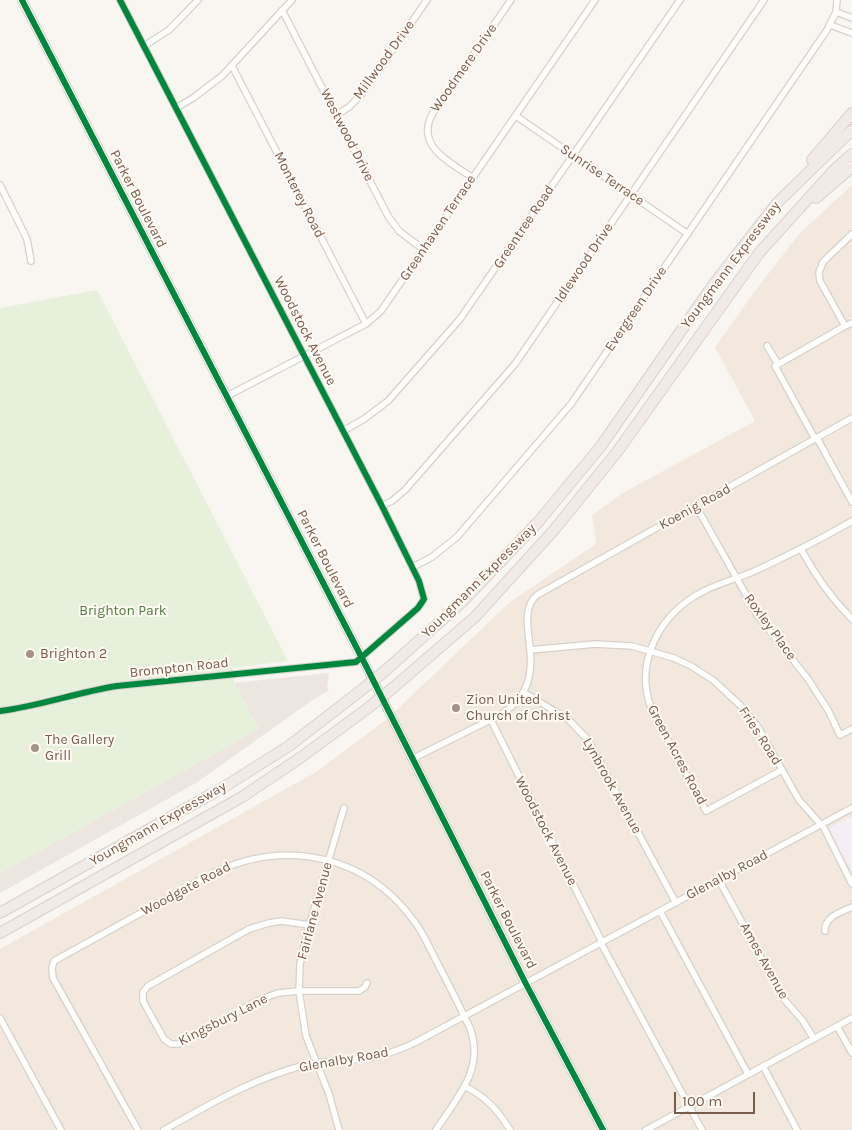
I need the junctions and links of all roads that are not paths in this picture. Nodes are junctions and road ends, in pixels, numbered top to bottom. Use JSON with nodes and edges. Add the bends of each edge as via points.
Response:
{"nodes":[{"id":1,"x":22,"y":0,"type":"edge"},
{"id":2,"x":120,"y":0,"type":"edge"},
{"id":3,"x":198,"y":0,"type":"edge"},
{"id":4,"x":292,"y":0,"type":"edge"},
{"id":5,"x":427,"y":0,"type":"edge"},
{"id":6,"x":511,"y":0,"type":"edge"},
{"id":7,"x":595,"y":0,"type":"edge"},
{"id":8,"x":680,"y":0,"type":"edge"},
{"id":9,"x":764,"y":0,"type":"edge"},
{"id":10,"x":838,"y":0,"type":"edge"},
{"id":11,"x":282,"y":10,"type":"junction"},
{"id":12,"x":836,"y":12,"type":"junction"},
{"id":13,"x":852,"y":18,"type":"edge"},
{"id":14,"x":830,"y":25,"type":"junction"},
{"id":15,"x":852,"y":33,"type":"edge"},
{"id":16,"x":144,"y":46,"type":"junction"},
{"id":17,"x":232,"y":66,"type":"junction"},
{"id":18,"x":176,"y":108,"type":"junction"},
{"id":19,"x":852,"y":113,"type":"edge"},
{"id":20,"x":336,"y":115,"type":"junction"},
{"id":21,"x":516,"y":116,"type":"junction"},
{"id":22,"x":852,"y":130,"type":"edge"},
{"id":23,"x":852,"y":154,"type":"edge"},
{"id":24,"x":573,"y":155,"type":"junction"},
{"id":25,"x":852,"y":167,"type":"edge"},
{"id":26,"x":473,"y":178,"type":"junction"},
{"id":27,"x":0,"y":185,"type":"edge"},
{"id":28,"x":631,"y":195,"type":"junction"},
{"id":29,"x":776,"y":203,"type":"junction"},
{"id":30,"x":782,"y":226,"type":"junction"},
{"id":31,"x":688,"y":234,"type":"junction"},
{"id":32,"x":852,"y":234,"type":"edge"},
{"id":33,"x":424,"y":250,"type":"junction"},
{"id":34,"x":31,"y":261,"type":"dead end"},
{"id":35,"x":852,"y":323,"type":"edge"},
{"id":36,"x":366,"y":324,"type":"junction"},
{"id":37,"x":845,"y":326,"type":"junction"},
{"id":38,"x":767,"y":346,"type":"dead end"},
{"id":39,"x":304,"y":356,"type":"junction"},
{"id":40,"x":778,"y":364,"type":"junction"},
{"id":41,"x":227,"y":396,"type":"junction"},
{"id":42,"x":852,"y":418,"type":"edge"},
{"id":43,"x":343,"y":431,"type":"junction"},
{"id":44,"x":816,"y":439,"type":"junction"},
{"id":45,"x":852,"y":502,"type":"edge"},
{"id":46,"x":382,"y":506,"type":"junction"},
{"id":47,"x":696,"y":506,"type":"junction"},
{"id":48,"x":852,"y":521,"type":"edge"},
{"id":49,"x":801,"y":549,"type":"junction"},
{"id":50,"x":413,"y":567,"type":"junction"},
{"id":51,"x":737,"y":579,"type":"junction"},
{"id":52,"x":852,"y":619,"type":"edge"},
{"id":53,"x":530,"y":650,"type":"junction"},
{"id":54,"x":650,"y":650,"type":"junction"},
{"id":55,"x":361,"y":657,"type":"junction"},
{"id":56,"x":523,"y":692,"type":"junction"},
{"id":57,"x":0,"y":710,"type":"edge"},
{"id":58,"x":490,"y":720,"type":"junction"},
{"id":59,"x":852,"y":729,"type":"edge"},
{"id":60,"x":412,"y":759,"type":"junction"},
{"id":61,"x":782,"y":770,"type":"junction"},
{"id":62,"x":344,"y":808,"type":"dead end"},
{"id":63,"x":852,"y":808,"type":"edge"},
{"id":64,"x":822,"y":825,"type":"junction"},
{"id":65,"x":329,"y":860,"type":"junction"},
{"id":66,"x":719,"y":880,"type":"junction"},
{"id":67,"x":852,"y":884,"type":"edge"},
{"id":68,"x":676,"y":902,"type":"junction"},
{"id":69,"x":852,"y":907,"type":"edge"},
{"id":70,"x":660,"y":911,"type":"junction"},
{"id":71,"x":0,"y":913,"type":"edge"},
{"id":72,"x":310,"y":925,"type":"junction"},
{"id":73,"x":825,"y":931,"type":"dead end"},
{"id":74,"x":0,"y":933,"type":"edge"},
{"id":75,"x":601,"y":943,"type":"junction"},
{"id":76,"x":367,"y":983,"type":"dead end"},
{"id":77,"x":526,"y":984,"type":"junction"},
{"id":78,"x":299,"y":990,"type":"junction"},
{"id":79,"x":464,"y":1017,"type":"junction"},
{"id":80,"x":0,"y":1018,"type":"edge"},
{"id":81,"x":852,"y":1018,"type":"edge"},
{"id":82,"x":837,"y":1026,"type":"junction"},
{"id":83,"x":814,"y":1039,"type":"junction"},
{"id":84,"x":852,"y":1053,"type":"edge"},
{"id":85,"x":316,"y":1063,"type":"junction"},
{"id":86,"x":763,"y":1066,"type":"junction"},
{"id":87,"x":748,"y":1074,"type":"junction"},
{"id":88,"x":464,"y":1086,"type":"junction"},
{"id":89,"x":689,"y":1106,"type":"junction"},
{"id":90,"x":61,"y":1130,"type":"edge"},
{"id":91,"x":138,"y":1130,"type":"edge"},
{"id":92,"x":164,"y":1130,"type":"edge"},
{"id":93,"x":338,"y":1130,"type":"edge"},
{"id":94,"x":436,"y":1130,"type":"edge"},
{"id":95,"x":510,"y":1130,"type":"edge"},
{"id":96,"x":603,"y":1130,"type":"edge"},
{"id":97,"x":646,"y":1130,"type":"edge"},
{"id":98,"x":702,"y":1130,"type":"edge"},
{"id":99,"x":797,"y":1130,"type":"edge"}],
"edges":[{"from":1,"to":41,"type":"street","name":"Parker Boulevard"},
{"from":2,"to":16,"type":"street","name":"Woodstock Avenue"},
{"from":3,"to":16,"type":"street","via":[[169,30]]},
{"from":4,"to":11,"type":"street"},
{"from":5,"to":20,"type":"street","name":"Millwood Drive","via":[[362,94],[350,107]]},
{"from":6,"to":26,"type":"street","name":"Woodmere Drive","via":[[428,125],[433,148]]},
{"from":7,"to":21,"type":"street","name":"Greenhaven Terrace"},
{"from":8,"to":24,"type":"street","name":"Greentree Road"},
{"from":9,"to":28,"type":"street","name":"Idlewood Drive"},
{"from":10,"to":12,"type":"street","name":"Evergreen Drive"},
{"from":11,"to":17,"type":"street"},
{"from":11,"to":20,"type":"street","name":"Westwood Drive"},
{"from":12,"to":13,"type":"street"},
{"from":12,"to":14,"type":"street","name":"Evergreen Drive"},
{"from":14,"to":15,"type":"street"},
{"from":14,"to":31,"type":"street","name":"Evergreen Drive"},
{"from":16,"to":18,"type":"street","name":"Woodstock Avenue"},
{"from":17,"to":18,"type":"street","via":[[212,85]]},
{"from":17,"to":36,"type":"street","name":"Monterey Road"},
{"from":18,"to":39,"type":"street","name":"Woodstock Avenue"},
{"from":19,"to":29,"type":"highway"},
{"from":20,"to":33,"type":"street","name":"Westwood Drive","via":[[388,216],[399,230]]},
{"from":21,"to":24,"type":"street","name":"Sunrise Terrace"},
{"from":21,"to":26,"type":"street","name":"Greenhaven Terrace"},
{"from":22,"to":29,"type":"highway","name":"Youngmann Expressway"},
{"from":23,"to":30,"type":"highway","name":"Youngmann Expressway"},
{"from":24,"to":28,"type":"street","name":"Sunrise Terrace"},
{"from":24,"to":43,"type":"street","name":"Greentree Road","via":[[460,320],[388,401]]},
{"from":25,"to":30,"type":"highway"},
{"from":26,"to":33,"type":"street","name":"Greenhaven Terrace"},
{"from":27,"to":34,"type":"street","via":[[28,239]]},
{"from":28,"to":31,"type":"street","name":"Sunrise Terrace"},
{"from":28,"to":46,"type":"street","name":"Idlewood Drive","via":[[515,364],[405,490]]},
{"from":29,"to":71,"type":"highway","name":"Youngmann Expressway","bridge":true,"via":[[713,285],[601,446],[539,521],[462,602],[360,692],[289,746],[224,787]]},
{"from":30,"to":74,"type":"highway","name":"Youngmann Expressway","bridge":true,"via":[[759,253],[617,452],[554,530],[475,617],[368,708],[242,797]]},
{"from":31,"to":50,"type":"street","name":"Evergreen Drive","via":[[571,404],[456,537],[432,557]]},
{"from":32,"to":37,"type":"street","via":[[823,262],[819,272],[820,281]]},
{"from":33,"to":36,"type":"street","name":"Greenhaven Terrace","via":[[387,304]]},
{"from":35,"to":37,"type":"street"},
{"from":36,"to":39,"type":"street","name":"Greenhaven Terrace"},
{"from":37,"to":40,"type":"street"},
{"from":38,"to":40,"type":"street"},
{"from":39,"to":41,"type":"street","name":"Greenhaven Terrace"},
{"from":39,"to":43,"type":"street","name":"Woodstock Avenue"},
{"from":40,"to":44,"type":"street","via":[[775,366]]},
{"from":41,"to":55,"type":"street","name":"Parker Boulevard"},
{"from":42,"to":44,"type":"street","name":"Koenig Road"},
{"from":43,"to":46,"type":"street","name":"Woodstock Avenue"},
{"from":44,"to":45,"type":"street"},
{"from":44,"to":47,"type":"street","name":"Koenig Road"},
{"from":46,"to":50,"type":"street","name":"Woodstock Avenue"},
{"from":47,"to":51,"type":"street","name":"Roxley Place"},
{"from":47,"to":53,"type":"street","name":"Koenig Road","via":[[537,595],[527,614]]},
{"from":48,"to":49,"type":"street","name":"Green Acres Road"},
{"from":49,"to":51,"type":"street","name":"Green Acres Road"},
{"from":49,"to":52,"type":"street","via":[[828,592]]},
{"from":50,"to":55,"type":"street","name":"Woodstock Avenue","via":[[424,594],[422,603]]},
{"from":51,"to":54,"type":"street","name":"Green Acres Road","via":[[703,591],[684,604],[664,625]]},
{"from":51,"to":59,"type":"street","name":"Roxley Place","via":[[764,624],[818,694],[840,735]]},
{"from":53,"to":54,"type":"street","name":"Fries Road","via":[[622,644]]},
{"from":53,"to":56,"type":"street","via":[[531,669]]},
{"from":54,"to":61,"type":"street","name":"Fries Road","via":[[691,666],[727,692],[758,727]]},
{"from":54,"to":61,"type":"street","name":"Green Acres Road","via":[[645,678],[651,708],[706,811]]},
{"from":55,"to":57,"type":"street","name":"Brompton Road","via":[[356,662],[324,666],[118,686]]},
{"from":55,"to":60,"type":"street","name":"Parker Boulevard"},
{"from":56,"to":58,"type":"street","via":[[508,710]]},
{"from":56,"to":68,"type":"street","name":"Lynbrook Avenue","via":[[568,719],[588,740]]},
{"from":58,"to":60,"type":"street"},
{"from":58,"to":75,"type":"street","name":"Woodstock Avenue"},
{"from":60,"to":77,"type":"street","name":"Parker Boulevard"},
{"from":61,"to":64,"type":"street","name":"Fries Road","via":[[799,800]]},
{"from":62,"to":65,"type":"street","name":"Fairlane Avenue"},
{"from":63,"to":64,"type":"street","name":"Glenalby Road"},
{"from":64,"to":66,"type":"street","name":"Glenalby Road"},
{"from":64,"to":67,"type":"street","name":"Fries Road"},
{"from":65,"to":72,"type":"street","name":"Fairlane Avenue"},
{"from":65,"to":79,"type":"street","name":"Woodgate Road","via":[[373,881],[406,910],[421,930]]},
{"from":65,"to":91,"type":"street","name":"Woodgate Road","via":[[303,855],[271,855],[229,865],[54,961],[53,978]]},
{"from":66,"to":68,"type":"street","name":"Glenalby Road"},
{"from":66,"to":83,"type":"street","name":"Ames Avenue","via":[[784,998]]},
{"from":68,"to":70,"type":"street","name":"Glenalby Road"},
{"from":69,"to":73,"type":"street","via":[[830,918]]},
{"from":70,"to":75,"type":"street","name":"Glenalby Road"},
{"from":70,"to":87,"type":"street"},
{"from":72,"to":78,"type":"street","name":"Fairlane Avenue","via":[[300,964]]},
{"from":72,"to":78,"type":"street","name":"Kingsbury Lane","via":[[280,921],[249,929],[148,986],[142,996],[164,1039],[175,1045],[268,996]]},
{"from":75,"to":77,"type":"street","name":"Glenalby Road"},
{"from":75,"to":89,"type":"street","name":"Woodstock Avenue"},
{"from":76,"to":78,"type":"street","name":"Kingsbury Lane","via":[[359,991]]},
{"from":77,"to":79,"type":"street","name":"Glenalby Road"},
{"from":77,"to":96,"type":"street","name":"Parker Boulevard"},
{"from":78,"to":85,"type":"street","name":"Fairlane Avenue","via":[[306,1036]]},
{"from":79,"to":85,"type":"street","name":"Glenalby Road","via":[[387,1054]]},
{"from":79,"to":88,"type":"street","name":"Woodgate Road","via":[[473,1036],[475,1054]]},
{"from":80,"to":90,"type":"street"},
{"from":81,"to":82,"type":"street"},
{"from":82,"to":83,"type":"street"},
{"from":82,"to":84,"type":"street"},
{"from":83,"to":86,"type":"street"},
{"from":85,"to":92,"type":"street","name":"Glenalby Road","via":[[249,1084]]},
{"from":85,"to":93,"type":"street","name":"Fairlane Avenue","via":[[329,1094]]},
{"from":86,"to":87,"type":"street"},
{"from":86,"to":99,"type":"street"},
{"from":87,"to":89,"type":"street"},
{"from":88,"to":94,"type":"street","name":"Woodgate Road"},
{"from":88,"to":95,"type":"street","via":[[491,1103]]},
{"from":89,"to":97,"type":"street"},
{"from":89,"to":98,"type":"street","name":"Woodstock Avenue"}]}
